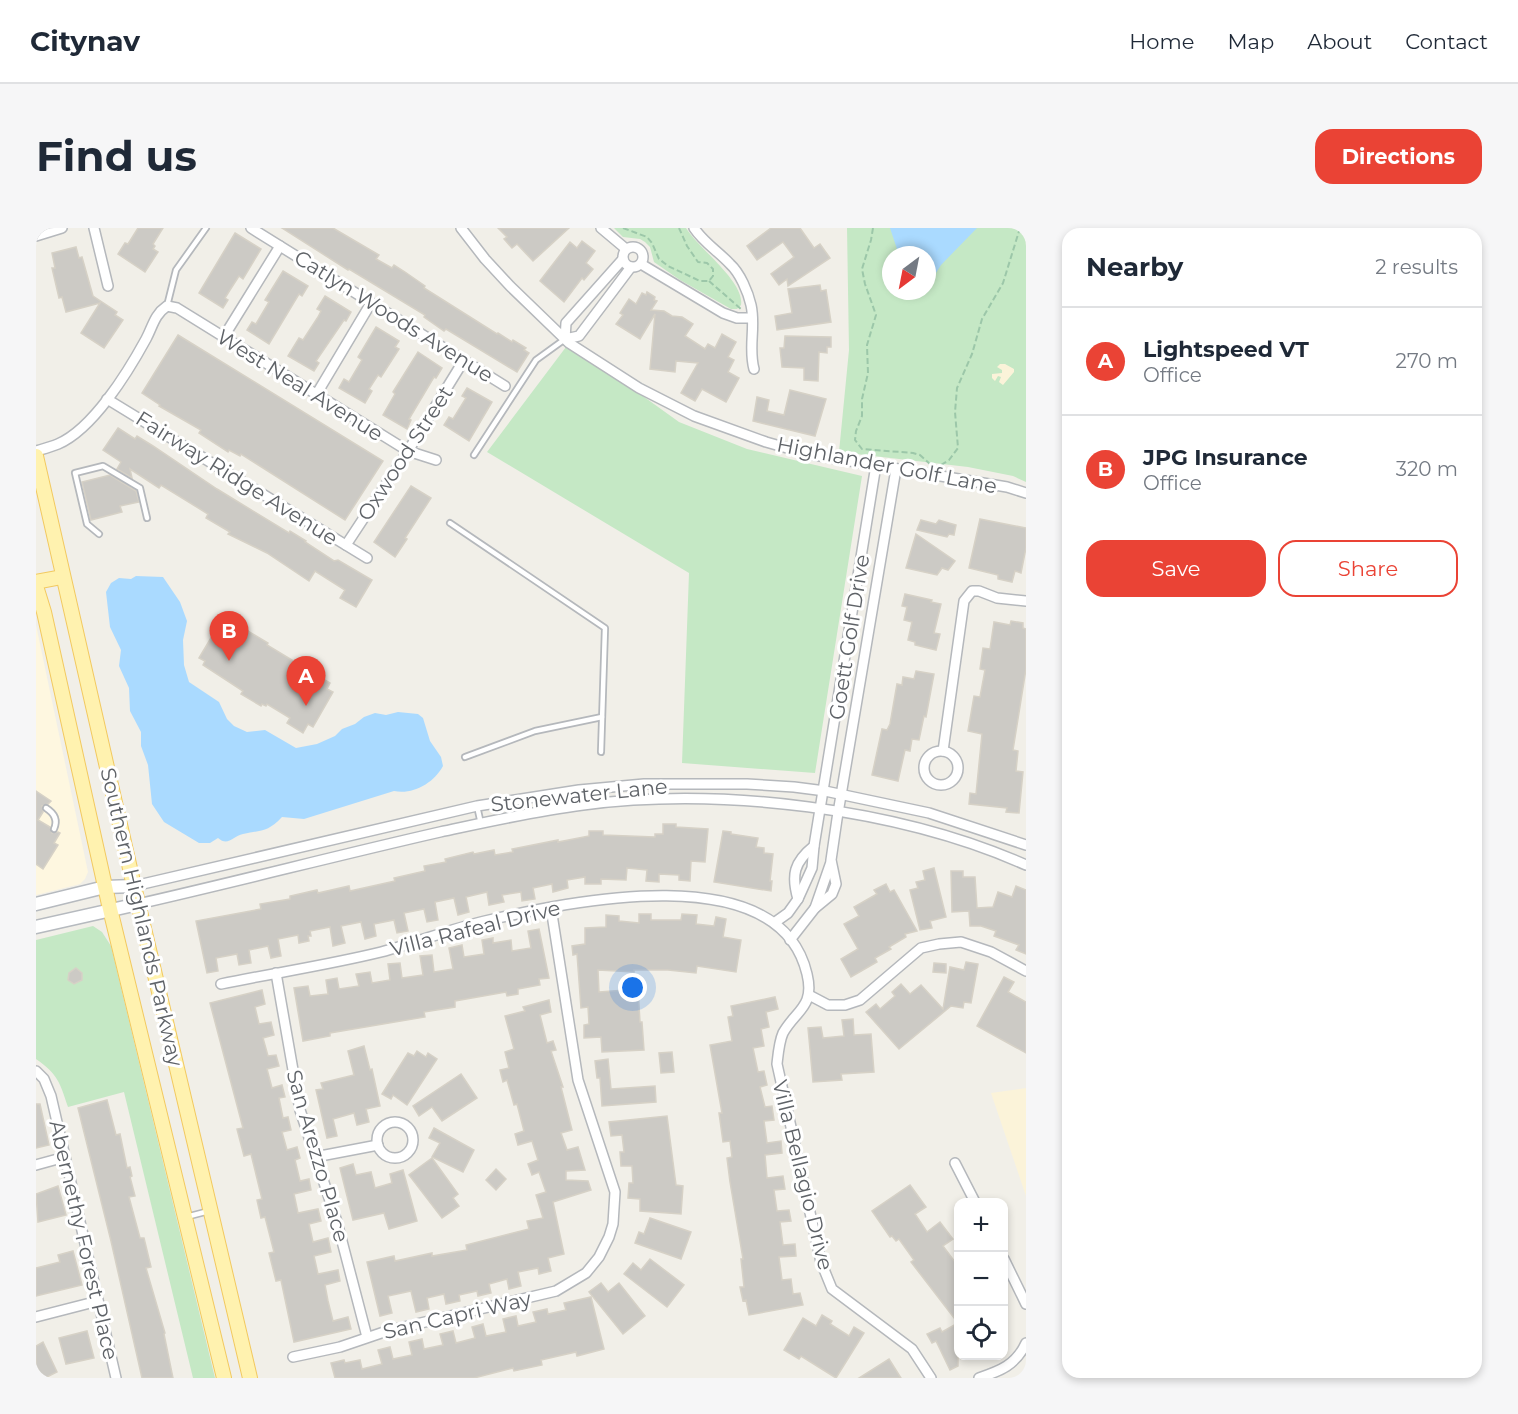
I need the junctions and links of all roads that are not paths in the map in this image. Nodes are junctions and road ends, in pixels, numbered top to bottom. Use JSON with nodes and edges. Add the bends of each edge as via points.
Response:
{"nodes":[{"id":1,"x":62,"y":228,"type":"edge"},
{"id":2,"x":94,"y":228,"type":"edge"},
{"id":3,"x":206,"y":228,"type":"edge"},
{"id":4,"x":251,"y":228,"type":"edge"},
{"id":5,"x":461,"y":228,"type":"edge"},
{"id":6,"x":601,"y":228,"type":"edge"},
{"id":7,"x":694,"y":228,"type":"edge"},
{"id":8,"x":42,"y":233,"type":"edge"},
{"id":9,"x":280,"y":246,"type":"junction"},
{"id":10,"x":624,"y":254,"type":"junction"},
{"id":11,"x":636,"y":265,"type":"junction"},
{"id":12,"x":108,"y":286,"type":"dead end"},
{"id":13,"x":598,"y":287,"type":"junction"},
{"id":14,"x":610,"y":296,"type":"junction"},
{"id":15,"x":371,"y":303,"type":"junction"},
{"id":16,"x":167,"y":306,"type":"junction"},
{"id":17,"x":752,"y":318,"type":"junction"},
{"id":18,"x":223,"y":338,"type":"junction"},
{"id":19,"x":565,"y":339,"type":"junction"},
{"id":20,"x":464,"y":360,"type":"junction"},
{"id":21,"x":754,"y":369,"type":"dead end"},
{"id":22,"x":505,"y":386,"type":"dead end"},
{"id":23,"x":316,"y":395,"type":"junction"},
{"id":24,"x":107,"y":399,"type":"junction"},
{"id":25,"x":408,"y":451,"type":"junction"},
{"id":26,"x":36,"y":453,"type":"edge"},
{"id":27,"x":474,"y":455,"type":"dead end"},
{"id":28,"x":436,"y":460,"type":"dead end"},
{"id":29,"x":876,"y":465,"type":"junction"},
{"id":30,"x":896,"y":469,"type":"junction"},
{"id":31,"x":1026,"y":494,"type":"edge"},
{"id":32,"x":147,"y":518,"type":"dead end"},
{"id":33,"x":450,"y":523,"type":"dead end"},
{"id":34,"x":99,"y":534,"type":"dead end"},
{"id":35,"x":346,"y":545,"type":"junction"},
{"id":36,"x":367,"y":558,"type":"dead end"},
{"id":37,"x":62,"y":577,"type":"junction"},
{"id":38,"x":36,"y":584,"type":"edge"},
{"id":39,"x":1026,"y":601,"type":"edge"},
{"id":40,"x":602,"y":717,"type":"junction"},
{"id":41,"x":943,"y":751,"type":"dead end"},
{"id":42,"x":601,"y":752,"type":"dead end"},
{"id":43,"x":465,"y":757,"type":"dead end"},
{"id":44,"x":825,"y":791,"type":"junction"},
{"id":45,"x":841,"y":794,"type":"junction"},
{"id":46,"x":477,"y":806,"type":"junction"},
{"id":47,"x":46,"y":808,"type":"dead end"},
{"id":48,"x":821,"y":810,"type":"junction"},
{"id":49,"x":838,"y":812,"type":"junction"},
{"id":50,"x":481,"y":824,"type":"junction"},
{"id":51,"x":54,"y":829,"type":"dead end"},
{"id":52,"x":1026,"y":845,"type":"edge"},
{"id":53,"x":814,"y":846,"type":"junction"},
{"id":54,"x":1026,"y":865,"type":"edge"},
{"id":55,"x":134,"y":886,"type":"junction"},
{"id":56,"x":105,"y":887,"type":"junction"},
{"id":57,"x":798,"y":899,"type":"junction"},
{"id":58,"x":36,"y":904,"type":"edge"},
{"id":59,"x":138,"y":904,"type":"junction"},
{"id":60,"x":551,"y":908,"type":"junction"},
{"id":61,"x":110,"y":909,"type":"junction"},
{"id":62,"x":774,"y":923,"type":"junction"},
{"id":63,"x":36,"y":927,"type":"edge"},
{"id":64,"x":790,"y":940,"type":"junction"},
{"id":65,"x":1026,"y":971,"type":"edge"},
{"id":66,"x":276,"y":973,"type":"junction"},
{"id":67,"x":221,"y":984,"type":"dead end"},
{"id":68,"x":809,"y":995,"type":"junction"},
{"id":69,"x":36,"y":1071,"type":"edge"},
{"id":70,"x":378,"y":1145,"type":"junction"},
{"id":71,"x":65,"y":1157,"type":"junction"},
{"id":72,"x":315,"y":1157,"type":"junction"},
{"id":73,"x":955,"y":1163,"type":"dead end"},
{"id":74,"x":36,"y":1165,"type":"edge"},
{"id":75,"x":972,"y":1198,"type":"edge"},
{"id":76,"x":210,"y":1210,"type":"junction"},
{"id":77,"x":186,"y":1217,"type":"junction"},
{"id":78,"x":1008,"y":1267,"type":"edge"},
{"id":79,"x":98,"y":1301,"type":"junction"},
{"id":80,"x":1026,"y":1304,"type":"edge"},
{"id":81,"x":36,"y":1317,"type":"edge"},
{"id":82,"x":367,"y":1337,"type":"junction"},
{"id":83,"x":1026,"y":1343,"type":"edge"},
{"id":84,"x":293,"y":1357,"type":"dead end"},
{"id":85,"x":116,"y":1378,"type":"edge"},
{"id":86,"x":224,"y":1378,"type":"edge"},
{"id":87,"x":250,"y":1378,"type":"edge"},
{"id":88,"x":931,"y":1378,"type":"edge"},
{"id":89,"x":979,"y":1378,"type":"edge"}],
"edges":[{"from":1,"to":8,"type":"street"},
{"from":2,"to":12,"type":"street"},
{"from":3,"to":16,"type":"lane","via":[[176,270]]},
{"from":4,"to":9,"type":"street","name":"Catlyn Woods Avenue"},
{"from":5,"to":19,"type":"street","name":"Highlander Golf Lane","via":[[510,286]]},
{"from":6,"to":10,"type":"street"},
{"from":7,"to":17,"type":"street","via":[[731,264],[751,304]]},
{"from":9,"to":15,"type":"street","name":"Catlyn Woods Avenue"},
{"from":9,"to":18,"type":"street"},
{"from":10,"to":11,"type":"street","via":[[626,265]]},
{"from":10,"to":11,"type":"street","via":[[633,246],[639,248],[643,254]]},
{"from":10,"to":13,"type":"street"},
{"from":11,"to":14,"type":"street"},
{"from":11,"to":17,"type":"street","via":[[723,313]]},
{"from":13,"to":14,"type":"street"},
{"from":13,"to":19,"type":"street","via":[[566,323]]},
{"from":14,"to":19,"type":"street","via":[[579,336]]},
{"from":15,"to":20,"type":"street","name":"Catlyn Woods Avenue"},
{"from":15,"to":23,"type":"street"},
{"from":16,"to":18,"type":"street","name":"West Neal Avenue","via":[[177,308]]},
{"from":16,"to":24,"type":"street","via":[[158,312],[147,337]]},
{"from":17,"to":21,"type":"street","via":[[750,350]]},
{"from":18,"to":23,"type":"street","name":"West Neal Avenue"},
{"from":19,"to":27,"type":"lane","via":[[536,360]]},
{"from":19,"to":29,"type":"street","name":"Highlander Golf Lane","via":[[639,388],[713,423],[808,454]]},
{"from":20,"to":22,"type":"street","name":"Catlyn Woods Avenue"},
{"from":20,"to":25,"type":"street","name":"Oxwood Street"},
{"from":23,"to":25,"type":"street","name":"West Neal Avenue"},
{"from":24,"to":26,"type":"street","via":[[74,434]]},
{"from":24,"to":35,"type":"street","name":"Fairway Ridge Avenue"},
{"from":25,"to":28,"type":"street","name":"West Neal Avenue"},
{"from":25,"to":35,"type":"street","name":"Oxwood Street"},
{"from":26,"to":37,"type":"main road","name":"Southern Highlands Parkway"},
{"from":29,"to":30,"type":"street","name":"Highlander Golf Lane"},
{"from":29,"to":44,"type":"street","name":"Goett Golf Drive"},
{"from":30,"to":31,"type":"street","name":"Highlander Golf Lane","via":[[1007,487]]},
{"from":30,"to":45,"type":"street","name":"Goett Golf Drive"},
{"from":32,"to":34,"type":"lane","via":[[140,488],[103,466],[75,473],[87,524]]},
{"from":33,"to":40,"type":"lane","via":[[605,628]]},
{"from":35,"to":36,"type":"street","name":"Fairway Ridge Avenue"},
{"from":37,"to":38,"type":"main road"},
{"from":37,"to":55,"type":"main road","name":"Southern Highlands Parkway"},
{"from":38,"to":56,"type":"main road","name":"Southern Highlands Parkway"},
{"from":39,"to":41,"type":"street","via":[[979,591],[972,591],[964,601]]},
{"from":40,"to":42,"type":"lane"},
{"from":40,"to":43,"type":"lane","via":[[535,731]]},
{"from":44,"to":45,"type":"street","name":"Stonewater Lane"},
{"from":44,"to":46,"type":"street","name":"Stonewater Lane","via":[[747,784],[644,784]]},
{"from":44,"to":48,"type":"street","name":"Goett Golf Drive"},
{"from":45,"to":49,"type":"street","name":"Goett Golf Drive"},
{"from":45,"to":52,"type":"street","name":"Stonewater Lane","via":[[939,816]]},
{"from":46,"to":50,"type":"lane"},
{"from":46,"to":55,"type":"street","name":"Stonewater Lane"},
{"from":47,"to":51,"type":"lane","via":[[56,820]]},
{"from":48,"to":49,"type":"street","name":"Stonewater Lane"},
{"from":48,"to":50,"type":"street","name":"Stonewater Lane","via":[[746,801],[655,800],[584,805]]},
{"from":48,"to":53,"type":"street","name":"Goett Golf Drive"},
{"from":49,"to":54,"type":"street","name":"Stonewater Lane","via":[[935,834]]},
{"from":49,"to":64,"type":"street","name":"Goett Golf Drive","via":[[831,860],[814,908]]},
{"from":50,"to":59,"type":"street","name":"Stonewater Lane"},
{"from":53,"to":57,"type":"street","name":"Goett Golf Drive","via":[[812,868]]},
{"from":53,"to":57,"type":"street","via":[[796,868],[793,881]]},
{"from":55,"to":56,"type":"main road"},
{"from":55,"to":59,"type":"main road","name":"Southern Highlands Parkway"},
{"from":56,"to":58,"type":"main road"},
{"from":56,"to":61,"type":"main road","name":"Southern Highlands Parkway"},
{"from":57,"to":62,"type":"street","name":"Goett Golf Drive"},
{"from":59,"to":61,"type":"main road"},
{"from":59,"to":76,"type":"main road","name":"Southern Highlands Parkway"},
{"from":60,"to":62,"type":"street","name":"Villa Rafeal Drive","via":[[642,897],[689,897],[727,901]]},
{"from":60,"to":66,"type":"street","name":"Villa Rafeal Drive","via":[[484,922],[365,956]]},
{"from":60,"to":82,"type":"street","name":"San Capri Way","via":[[578,1080],[615,1192],[613,1224],[605,1246],[586,1273],[556,1291]]},
{"from":61,"to":63,"type":"main road"},
{"from":61,"to":77,"type":"main road","name":"Southern Highlands Parkway"},
{"from":62,"to":64,"type":"street","name":"Villa Rafeal Drive"},
{"from":64,"to":68,"type":"street","via":[[803,960]]},
{"from":65,"to":68,"type":"street","via":[[971,945],[939,944],[921,948],[860,1000],[828,1005]]},
{"from":66,"to":67,"type":"street","name":"Villa Rafeal Drive"},
{"from":66,"to":72,"type":"street","name":"San Arezzo Place","via":[[295,1088]]},
{"from":68,"to":88,"type":"street","name":"Villa Bellagio Drive","via":[[803,1010],[782,1035],[777,1064],[821,1262],[832,1289],[912,1349]]},
{"from":69,"to":71,"type":"street","name":"Abernethy Forest Place","via":[[51,1096]]},
{"from":70,"to":70,"type":"street","via":[[390,1157],[402,1156],[413,1144],[411,1132],[403,1124],[391,1122],[378,1133]]},
{"from":70,"to":72,"type":"street"},
{"from":71,"to":74,"type":"street"},
{"from":71,"to":79,"type":"street","name":"Abernethy Forest Place"},
{"from":72,"to":82,"type":"street","name":"San Arezzo Place","via":[[337,1222]]},
{"from":73,"to":75,"type":"street"},
{"from":76,"to":77,"type":"lane"},
{"from":76,"to":87,"type":"main road","name":"Southern Highlands Parkway"},
{"from":77,"to":86,"type":"main road","name":"Southern Highlands Parkway"},
{"from":78,"to":80,"type":"street"},
{"from":79,"to":81,"type":"street"},
{"from":79,"to":85,"type":"street","name":"Abernethy Forest Place"},
{"from":82,"to":84,"type":"street","name":"San Capri Way"},
{"from":83,"to":89,"type":"street","via":[[1019,1356],[1004,1369]]}]}
